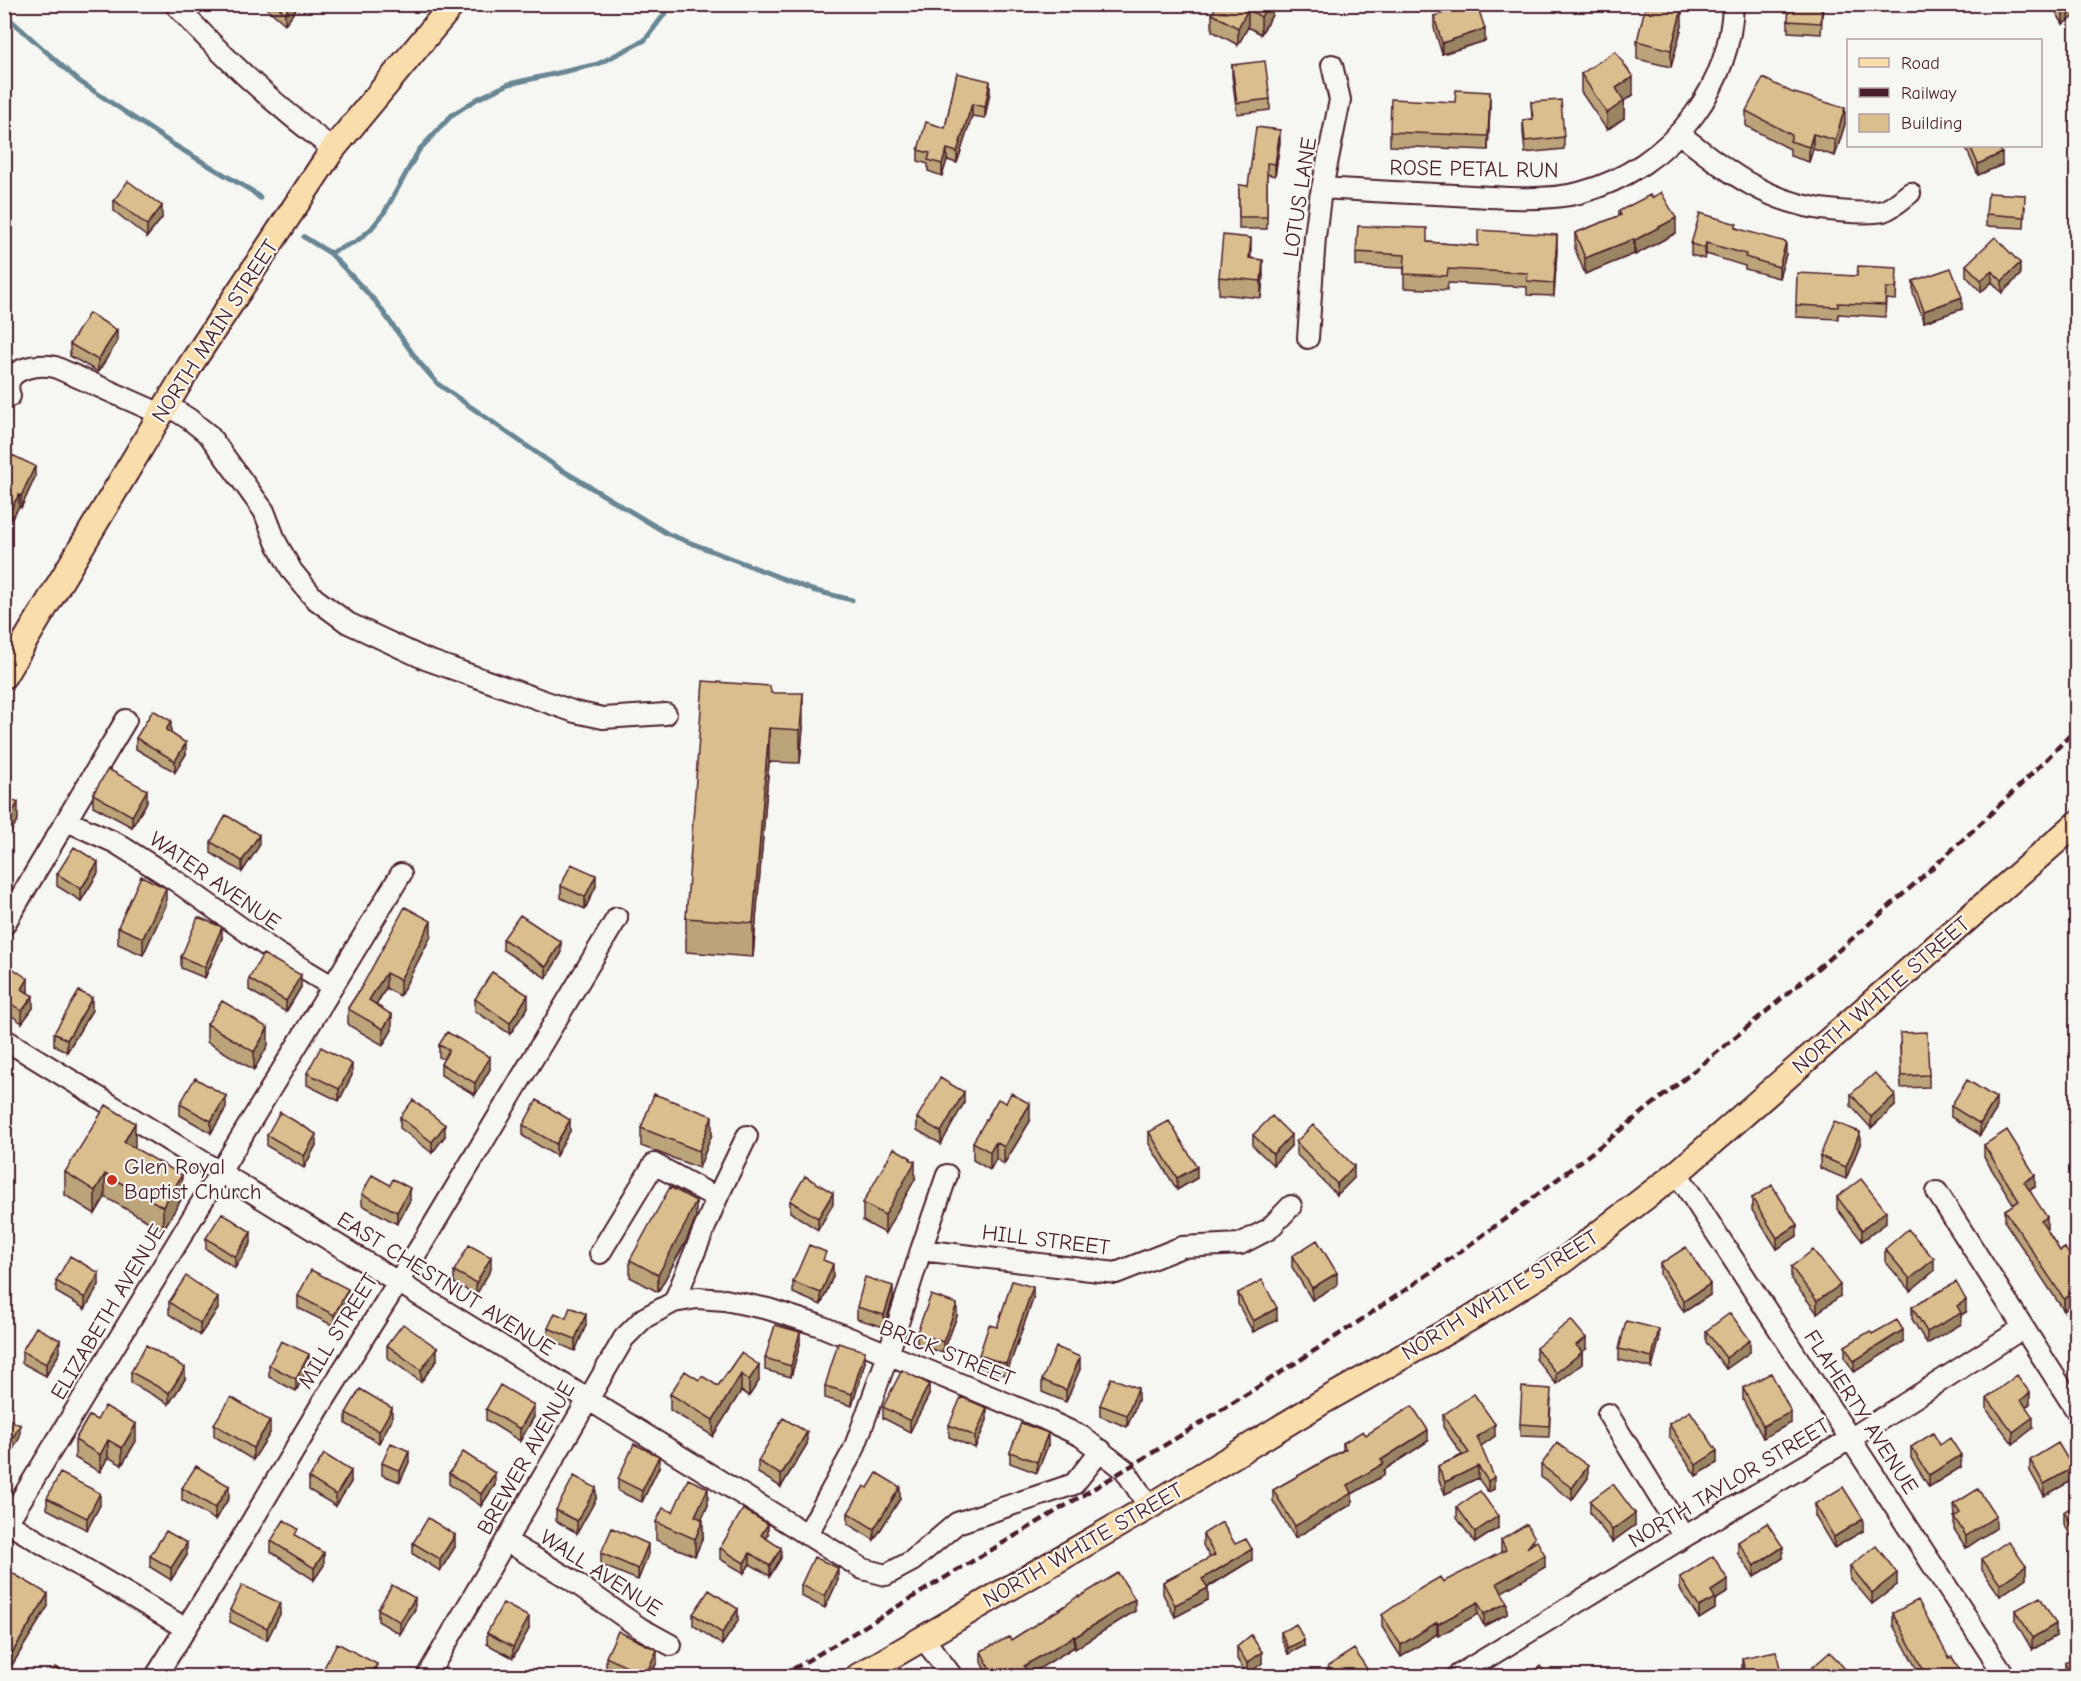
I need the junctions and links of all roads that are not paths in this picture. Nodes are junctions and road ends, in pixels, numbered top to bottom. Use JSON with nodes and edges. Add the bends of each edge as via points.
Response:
{"nodes":[{"id":1,"x":453,"y":4,"type":"edge"},
{"id":2,"x":1733,"y":4,"type":"edge"},
{"id":3,"x":178,"y":5,"type":"edge"},
{"id":4,"x":1332,"y":65,"type":"dead end"},
{"id":5,"x":1680,"y":134,"type":"junction"},
{"id":6,"x":333,"y":149,"type":"junction"},
{"id":7,"x":1323,"y":188,"type":"junction"},
{"id":8,"x":1910,"y":193,"type":"dead end"},
{"id":9,"x":1308,"y":338,"type":"dead end"},
{"id":10,"x":10,"y":396,"type":"dead end"},
{"id":11,"x":164,"y":409,"type":"junction"},
{"id":12,"x":4,"y":676,"type":"edge"},
{"id":13,"x":666,"y":714,"type":"dead end"},
{"id":14,"x":126,"y":720,"type":"dead end"},
{"id":15,"x":67,"y":821,"type":"junction"},
{"id":16,"x":2076,"y":824,"type":"edge"},
{"id":17,"x":401,"y":874,"type":"dead end"},
{"id":18,"x":617,"y":918,"type":"dead end"},
{"id":19,"x":4,"y":925,"type":"edge"},
{"id":20,"x":332,"y":986,"type":"junction"},
{"id":21,"x":4,"y":1039,"type":"edge"},
{"id":22,"x":747,"y":1136,"type":"dead end"},
{"id":23,"x":221,"y":1173,"type":"junction"},
{"id":24,"x":1677,"y":1173,"type":"junction"},
{"id":25,"x":947,"y":1175,"type":"dead end"},
{"id":26,"x":1937,"y":1192,"type":"dead end"},
{"id":27,"x":717,"y":1198,"type":"junction"},
{"id":28,"x":1291,"y":1206,"type":"dead end"},
{"id":29,"x":921,"y":1250,"type":"junction"},
{"id":30,"x":600,"y":1253,"type":"dead end"},
{"id":31,"x":397,"y":1282,"type":"junction"},
{"id":32,"x":697,"y":1298,"type":"joint"},
{"id":33,"x":674,"y":1302,"type":"junction"},
{"id":34,"x":2023,"y":1328,"type":"junction"},
{"id":35,"x":888,"y":1355,"type":"junction"},
{"id":36,"x":588,"y":1399,"type":"junction"},
{"id":37,"x":2076,"y":1410,"type":"edge"},
{"id":38,"x":1608,"y":1414,"type":"dead end"},
{"id":39,"x":1850,"y":1439,"type":"junction"},
{"id":40,"x":1101,"y":1450,"type":"junction"},
{"id":41,"x":1149,"y":1507,"type":"junction"},
{"id":42,"x":6,"y":1524,"type":"edge"},
{"id":43,"x":807,"y":1535,"type":"junction"},
{"id":44,"x":1684,"y":1537,"type":"junction"},
{"id":45,"x":506,"y":1541,"type":"junction"},
{"id":46,"x":185,"y":1628,"type":"junction"},
{"id":47,"x":923,"y":1638,"type":"junction"},
{"id":48,"x":671,"y":1645,"type":"dead end"},
{"id":49,"x":156,"y":1677,"type":"edge"},
{"id":50,"x":427,"y":1677,"type":"edge"},
{"id":51,"x":858,"y":1677,"type":"edge"},
{"id":52,"x":952,"y":1677,"type":"edge"},
{"id":53,"x":1457,"y":1677,"type":"edge"},
{"id":54,"x":2005,"y":1677,"type":"edge"}],
"edges":[{"from":1,"to":6,"type":"main road","name":"NORTH MAIN STREET"},
{"from":2,"to":5,"type":"street","name":"ROSE PETAL RUN","via":[[1726,52],[1717,78]]},
{"from":3,"to":6,"type":"street","via":[[236,69]]},
{"from":4,"to":7,"type":"street","name":"LOTUS LANE","via":[[1340,99]]},
{"from":5,"to":7,"type":"street","name":"ROSE PETAL RUN","via":[[1633,171],[1577,193],[1526,198]]},
{"from":5,"to":8,"type":"street","via":[[1743,182],[1807,207],[1852,213],[1886,210]]},
{"from":6,"to":11,"type":"main road","name":"NORTH MAIN STREET"},
{"from":7,"to":9,"type":"street","name":"LOTUS LANE","via":[[1315,237]]},
{"from":10,"to":11,"type":"street","via":[[6,388],[12,376],[23,369],[44,365]]},
{"from":11,"to":12,"type":"main road","name":"NORTH MAIN STREET"},
{"from":11,"to":13,"type":"street","via":[[189,419],[209,435],[264,511],[292,571],[314,598],[348,623],[425,659],[575,712],[603,718]]},
{"from":14,"to":15,"type":"street"},
{"from":15,"to":19,"type":"street"},
{"from":15,"to":20,"type":"street","name":"WATER AVENUE","via":[[116,843],[166,874],[275,952]]},
{"from":16,"to":24,"type":"main road","name":"NORTH WHITE STREET"},
{"from":17,"to":20,"type":"street","name":"ELIZABETH AVENUE"},
{"from":18,"to":31,"type":"street","name":"MILL STREET"},
{"from":20,"to":23,"type":"street","name":"ELIZABETH AVENUE"},
{"from":21,"to":23,"type":"street","name":"EAST CHESTNUT AVENUE"},
{"from":22,"to":27,"type":"street"},
{"from":23,"to":31,"type":"street","name":"EAST CHESTNUT AVENUE"},
{"from":23,"to":42,"type":"street","name":"ELIZABETH AVENUE"},
{"from":24,"to":39,"type":"street","name":"FLAHERTY AVENUE"},
{"from":24,"to":41,"type":"main road","name":"NORTH WHITE STREET","via":[[1563,1261]]},
{"from":25,"to":29,"type":"street"},
{"from":26,"to":34,"type":"street"},
{"from":27,"to":30,"type":"street","via":[[654,1164]]},
{"from":27,"to":33,"type":"street"},
{"from":28,"to":29,"type":"street","name":"HILL STREET","via":[[1269,1229],[1240,1244],[1182,1247],[1116,1273]]},
{"from":29,"to":35,"type":"street"},
{"from":31,"to":36,"type":"street","name":"EAST CHESTNUT AVENUE"},
{"from":31,"to":46,"type":"street","name":"MILL STREET"},
{"from":32,"to":33,"type":"street","name":"BREWER AVENUE"},
{"from":32,"to":35,"type":"street","name":"BRICK STREET","via":[[768,1309]]},
{"from":33,"to":36,"type":"street","name":"BREWER AVENUE","via":[[644,1317],[624,1338]]},
{"from":34,"to":37,"type":"street"},
{"from":34,"to":39,"type":"street","name":"NORTH TAYLOR STREET"},
{"from":35,"to":40,"type":"street","name":"BRICK STREET","via":[[1042,1418]]},
{"from":35,"to":43,"type":"street","via":[[854,1449]]},
{"from":36,"to":43,"type":"street","name":"EAST CHESTNUT AVENUE"},
{"from":36,"to":45,"type":"street","name":"BREWER AVENUE"},
{"from":38,"to":44,"type":"street"},
{"from":39,"to":44,"type":"street","name":"NORTH TAYLOR STREET"},
{"from":39,"to":54,"type":"street","name":"FLAHERTY AVENUE"},
{"from":40,"to":41,"type":"street","name":"BRICK STREET","via":[[1125,1470]]},
{"from":40,"to":43,"type":"street","name":"EAST CHESTNUT AVENUE","via":[[1074,1484],[957,1523],[912,1561],[886,1575],[863,1569]]},
{"from":41,"to":47,"type":"main road","name":"NORTH WHITE STREET"},
{"from":42,"to":46,"type":"street"},
{"from":44,"to":53,"type":"street","name":"NORTH TAYLOR STREET"},
{"from":45,"to":48,"type":"street","name":"WALL AVENUE"},
{"from":45,"to":50,"type":"street","name":"BREWER AVENUE"},
{"from":46,"to":49,"type":"street","name":"MILL STREET"},
{"from":47,"to":51,"type":"main road","name":"NORTH WHITE STREET"},
{"from":47,"to":52,"type":"street"}]}
